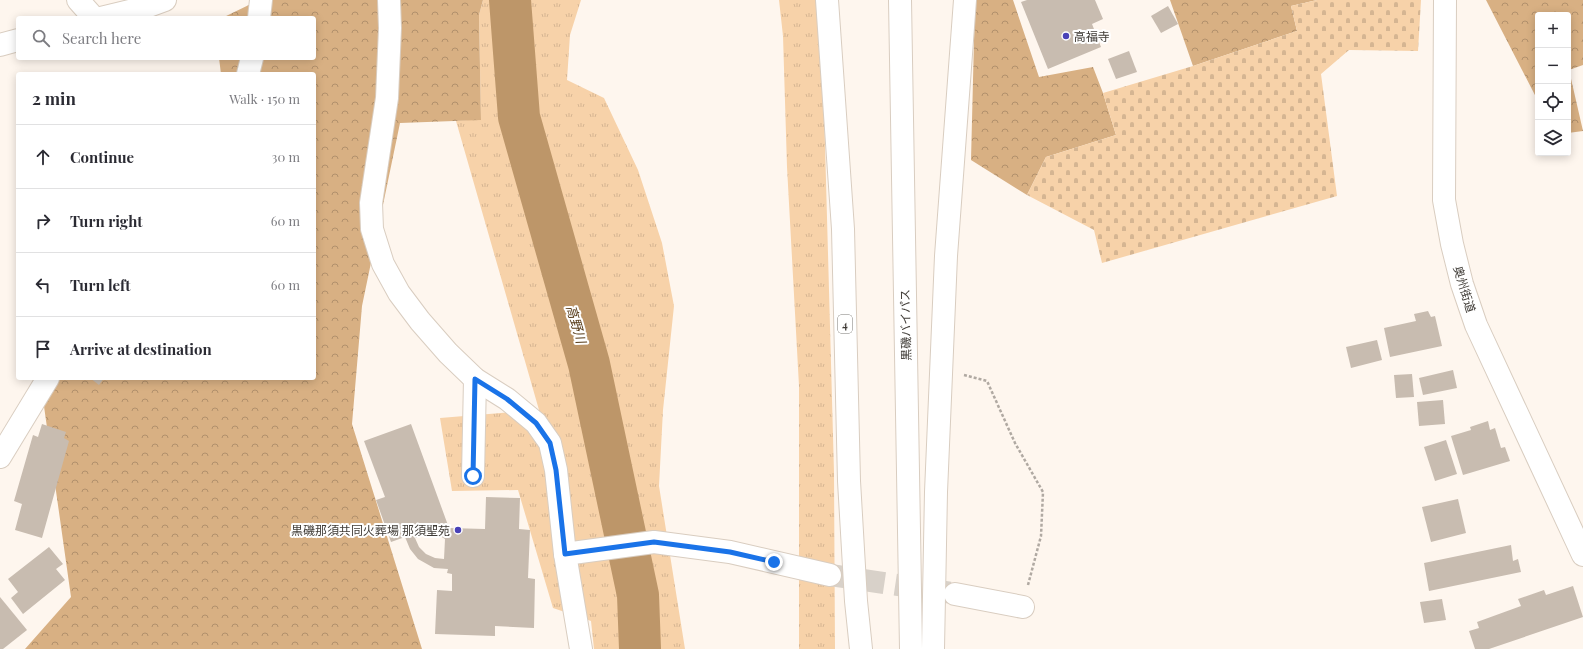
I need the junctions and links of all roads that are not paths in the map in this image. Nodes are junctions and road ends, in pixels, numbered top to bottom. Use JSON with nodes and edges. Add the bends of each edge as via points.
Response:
{"nodes":[{"id":1,"x":78,"y":0,"type":"edge"},
{"id":2,"x":165,"y":0,"type":"edge"},
{"id":3,"x":261,"y":0,"type":"edge"},
{"id":4,"x":388,"y":0,"type":"edge"},
{"id":5,"x":827,"y":0,"type":"edge"},
{"id":6,"x":900,"y":0,"type":"edge"},
{"id":7,"x":964,"y":0,"type":"edge"},
{"id":8,"x":1445,"y":0,"type":"edge"},
{"id":9,"x":92,"y":16,"type":"edge"},
{"id":10,"x":108,"y":16,"type":"edge"},
{"id":11,"x":259,"y":16,"type":"edge"},
{"id":12,"x":16,"y":41,"type":"edge"},
{"id":13,"x":0,"y":45,"type":"edge"},
{"id":14,"x":252,"y":60,"type":"edge"},
{"id":15,"x":248,"y":72,"type":"edge"},
{"id":16,"x":475,"y":379,"type":"junction"},
{"id":17,"x":47,"y":380,"type":"edge"},
{"id":18,"x":0,"y":457,"type":"edge"},
{"id":19,"x":473,"y":476,"type":"dead end"},
{"id":20,"x":571,"y":554,"type":"junction"},
{"id":21,"x":1583,"y":555,"type":"edge"},
{"id":22,"x":830,"y":575,"type":"tunnel mouth"},
{"id":23,"x":956,"y":594,"type":"tunnel mouth"},
{"id":24,"x":1023,"y":607,"type":"road end"},
{"id":25,"x":581,"y":649,"type":"edge"},
{"id":26,"x":861,"y":649,"type":"edge"},
{"id":27,"x":911,"y":649,"type":"edge"},
{"id":28,"x":933,"y":649,"type":"edge"}],
"edges":[{"from":1,"to":9,"type":"main road"},
{"from":2,"to":10,"type":"main road"},
{"from":3,"to":11,"type":"main road"},
{"from":4,"to":16,"type":"main road","via":[[390,28],[387,98],[371,203],[372,228],[383,264],[399,293],[448,353]]},
{"from":5,"to":26,"type":"main road","number":"4","via":[[843,229],[849,481]]},
{"from":6,"to":27,"type":"main road","name":"黒磯バイパス"},
{"from":7,"to":28,"type":"main road","via":[[946,256],[936,492]]},
{"from":8,"to":21,"type":"main road","name":"奥州街道","via":[[1444,200],[1452,244],[1476,325]]},
{"from":12,"to":13,"type":"main road"},
{"from":14,"to":15,"type":"main road"},
{"from":16,"to":19,"type":"main road"},
{"from":16,"to":20,"type":"main road","via":[[507,399],[536,423],[550,443]]},
{"from":17,"to":18,"type":"main road"},
{"from":20,"to":22,"type":"main road","via":[[654,542],[730,552]]},
{"from":20,"to":25,"type":"main road"},
{"from":23,"to":24,"type":"main road"}]}
